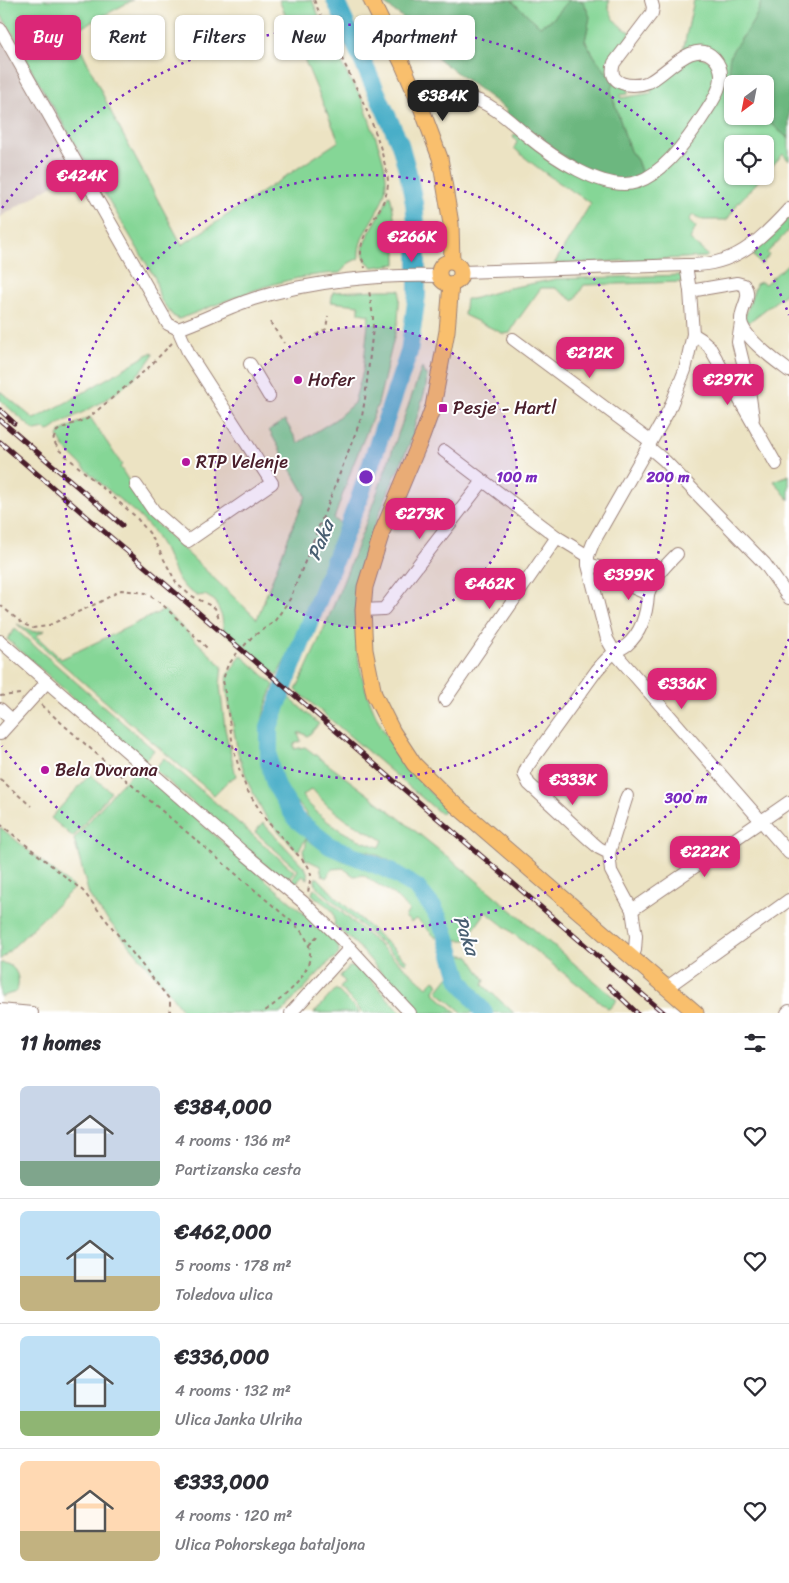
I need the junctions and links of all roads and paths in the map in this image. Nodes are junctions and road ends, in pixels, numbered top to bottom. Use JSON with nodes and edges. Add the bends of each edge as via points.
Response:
{"nodes":[{"id":1,"x":314,"y":0,"type":"edge"},
{"id":2,"x":371,"y":0,"type":"edge"},
{"id":3,"x":652,"y":0,"type":"edge"},
{"id":4,"x":0,"y":29,"type":"edge"},
{"id":5,"x":421,"y":107,"type":"junction"},
{"id":6,"x":789,"y":209,"type":"edge"},
{"id":7,"x":364,"y":263,"type":"dead end"},
{"id":8,"x":686,"y":265,"type":"junction"},
{"id":9,"x":457,"y":267,"type":"junction"},
{"id":10,"x":439,"y":279,"type":"junction"},
{"id":11,"x":369,"y":288,"type":"dead end"},
{"id":12,"x":690,"y":291,"type":"junction"},
{"id":13,"x":328,"y":316,"type":"dead end"},
{"id":14,"x":270,"y":322,"type":"dead end"},
{"id":15,"x":741,"y":323,"type":"junction"},
{"id":16,"x":178,"y":329,"type":"junction"},
{"id":17,"x":693,"y":334,"type":"junction"},
{"id":18,"x":316,"y":335,"type":"dead end"},
{"id":19,"x":513,"y":340,"type":"dead end"},
{"id":20,"x":284,"y":343,"type":"dead end"},
{"id":21,"x":250,"y":364,"type":"dead end"},
{"id":22,"x":789,"y":371,"type":"edge"},
{"id":23,"x":269,"y":396,"type":"dead end"},
{"id":24,"x":754,"y":422,"type":"junction"},
{"id":25,"x":648,"y":444,"type":"junction"},
{"id":26,"x":444,"y":451,"type":"dead end"},
{"id":27,"x":776,"y":464,"type":"dead end"},
{"id":28,"x":483,"y":481,"type":"junction"},
{"id":29,"x":136,"y":486,"type":"dead end"},
{"id":30,"x":557,"y":537,"type":"junction"},
{"id":31,"x":677,"y":554,"type":"dead end"},
{"id":32,"x":588,"y":560,"type":"junction"},
{"id":33,"x":648,"y":594,"type":"junction"},
{"id":34,"x":789,"y":598,"type":"edge"},
{"id":35,"x":0,"y":605,"type":"edge"},
{"id":36,"x":363,"y":610,"type":"junction"},
{"id":37,"x":220,"y":621,"type":"dead end"},
{"id":38,"x":0,"y":641,"type":"edge"},
{"id":39,"x":244,"y":646,"type":"dead end"},
{"id":40,"x":207,"y":648,"type":"dead end"},
{"id":41,"x":614,"y":652,"type":"junction"},
{"id":42,"x":237,"y":653,"type":"dead end"},
{"id":43,"x":47,"y":682,"type":"junction"},
{"id":44,"x":0,"y":696,"type":"edge"},
{"id":45,"x":32,"y":698,"type":"junction"},
{"id":46,"x":445,"y":700,"type":"dead end"},
{"id":47,"x":0,"y":709,"type":"edge"},
{"id":48,"x":12,"y":720,"type":"junction"},
{"id":49,"x":0,"y":734,"type":"edge"},
{"id":50,"x":0,"y":779,"type":"edge"},
{"id":51,"x":627,"y":796,"type":"dead end"},
{"id":52,"x":789,"y":802,"type":"edge"},
{"id":53,"x":31,"y":806,"type":"dead end"},
{"id":54,"x":761,"y":821,"type":"junction"},
{"id":55,"x":0,"y":824,"type":"edge"},
{"id":56,"x":609,"y":853,"type":"junction"},
{"id":57,"x":789,"y":853,"type":"edge"},
{"id":58,"x":310,"y":896,"type":"dead end"},
{"id":59,"x":789,"y":900,"type":"edge"},
{"id":60,"x":632,"y":910,"type":"junction"},
{"id":61,"x":323,"y":930,"type":"dead end"},
{"id":62,"x":309,"y":945,"type":"junction"},
{"id":63,"x":350,"y":948,"type":"junction"},
{"id":64,"x":632,"y":958,"type":"junction"},
{"id":65,"x":666,"y":988,"type":"junction"},
{"id":66,"x":0,"y":1010,"type":"edge"},
{"id":67,"x":32,"y":1013,"type":"edge"},
{"id":68,"x":170,"y":1013,"type":"edge"},
{"id":69,"x":262,"y":1013,"type":"edge"},
{"id":70,"x":291,"y":1013,"type":"edge"},
{"id":71,"x":410,"y":1013,"type":"edge"},
{"id":72,"x":696,"y":1013,"type":"edge"}],
"edges":[{"from":1,"to":7,"type":"path","via":[[357,89],[387,172],[384,202],[364,236],[361,248]]},
{"from":2,"to":5,"type":"main road"},
{"from":3,"to":5,"type":"street","via":[[652,13],[614,63],[612,76],[631,85],[648,82],[688,54],[700,52],[713,57],[719,65],[721,81],[694,131],[667,162],[645,179],[616,184],[588,174],[556,158],[478,100],[464,97]]},
{"from":4,"to":16,"type":"street","via":[[168,324]]},
{"from":5,"to":9,"type":"main road","via":[[440,158]]},
{"from":6,"to":8,"type":"street","via":[[768,232],[745,250],[726,260],[701,266]]},
{"from":8,"to":9,"type":"street"},
{"from":8,"to":12,"type":"street"},
{"from":9,"to":10,"type":"main road","via":[[448,262],[442,265]]},
{"from":9,"to":10,"type":"main road","via":[[460,279]]},
{"from":10,"to":16,"type":"street","via":[[367,278],[304,287],[253,299]]},
{"from":10,"to":36,"type":"main road","via":[[447,331],[433,407],[382,532],[365,588]]},
{"from":11,"to":39,"type":"path","via":[[373,328],[365,399],[356,431],[290,599],[274,622]]},
{"from":12,"to":15,"type":"street","via":[[744,285],[748,297]]},
{"from":12,"to":17,"type":"street"},
{"from":13,"to":18,"type":"path","via":[[326,329]]},
{"from":14,"to":20,"type":"path"},
{"from":15,"to":22,"type":"street","via":[[748,336]]},
{"from":15,"to":24,"type":"street","via":[[738,342]]},
{"from":16,"to":29,"type":"street","via":[[189,354],[272,483],[188,541],[154,511]]},
{"from":16,"to":37,"type":"path","via":[[171,345],[148,368],[87,419],[57,431],[54,440],[58,450],[135,516],[151,535],[177,584],[215,608]]},
{"from":17,"to":24,"type":"street","via":[[709,346]]},
{"from":17,"to":25,"type":"street","via":[[669,410]]},
{"from":19,"to":25,"type":"street"},
{"from":21,"to":23,"type":"street"},
{"from":24,"to":27,"type":"street"},
{"from":25,"to":32,"type":"street","via":[[593,543]]},
{"from":25,"to":34,"type":"street","via":[[765,564]]},
{"from":26,"to":28,"type":"street"},
{"from":28,"to":30,"type":"street"},
{"from":28,"to":36,"type":"street","via":[[384,609]]},
{"from":30,"to":32,"type":"street"},
{"from":30,"to":46,"type":"street"},
{"from":31,"to":33,"type":"street","via":[[658,575]]},
{"from":32,"to":33,"type":"street","via":[[623,583]]},
{"from":32,"to":41,"type":"street","via":[[607,639]]},
{"from":33,"to":41,"type":"street","via":[[645,614],[637,633],[626,646]]},
{"from":35,"to":40,"type":"path","via":[[33,628],[48,626],[121,590],[146,592]]},
{"from":36,"to":64,"type":"main road","via":[[365,650],[374,694],[414,764],[451,801]]},
{"from":38,"to":43,"type":"street"},
{"from":41,"to":54,"type":"street"},
{"from":41,"to":56,"type":"street","via":[[597,670],[524,774],[528,784],[599,848]]},
{"from":42,"to":58,"type":"path","via":[[223,680],[240,772],[266,820],[308,866],[312,874]]},
{"from":43,"to":45,"type":"street"},
{"from":43,"to":63,"type":"street","via":[[303,902]]},
{"from":44,"to":45,"type":"path","via":[[18,694]]},
{"from":45,"to":48,"type":"street"},
{"from":45,"to":62,"type":"path","via":[[293,923]]},
{"from":47,"to":48,"type":"street"},
{"from":48,"to":49,"type":"street"},
{"from":50,"to":53,"type":"path"},
{"from":51,"to":56,"type":"street"},
{"from":52,"to":54,"type":"street"},
{"from":54,"to":57,"type":"street"},
{"from":54,"to":60,"type":"street"},
{"from":55,"to":68,"type":"path","via":[[83,891],[170,1000]]},
{"from":56,"to":60,"type":"street","via":[[611,871]]},
{"from":59,"to":65,"type":"street"},
{"from":60,"to":64,"type":"street","via":[[636,936]]},
{"from":61,"to":62,"type":"path"},
{"from":62,"to":69,"type":"path","via":[[304,974]]},
{"from":63,"to":70,"type":"street"},
{"from":63,"to":71,"type":"street"},
{"from":64,"to":65,"type":"main road"},
{"from":65,"to":72,"type":"main road"},
{"from":66,"to":67,"type":"street"}]}
